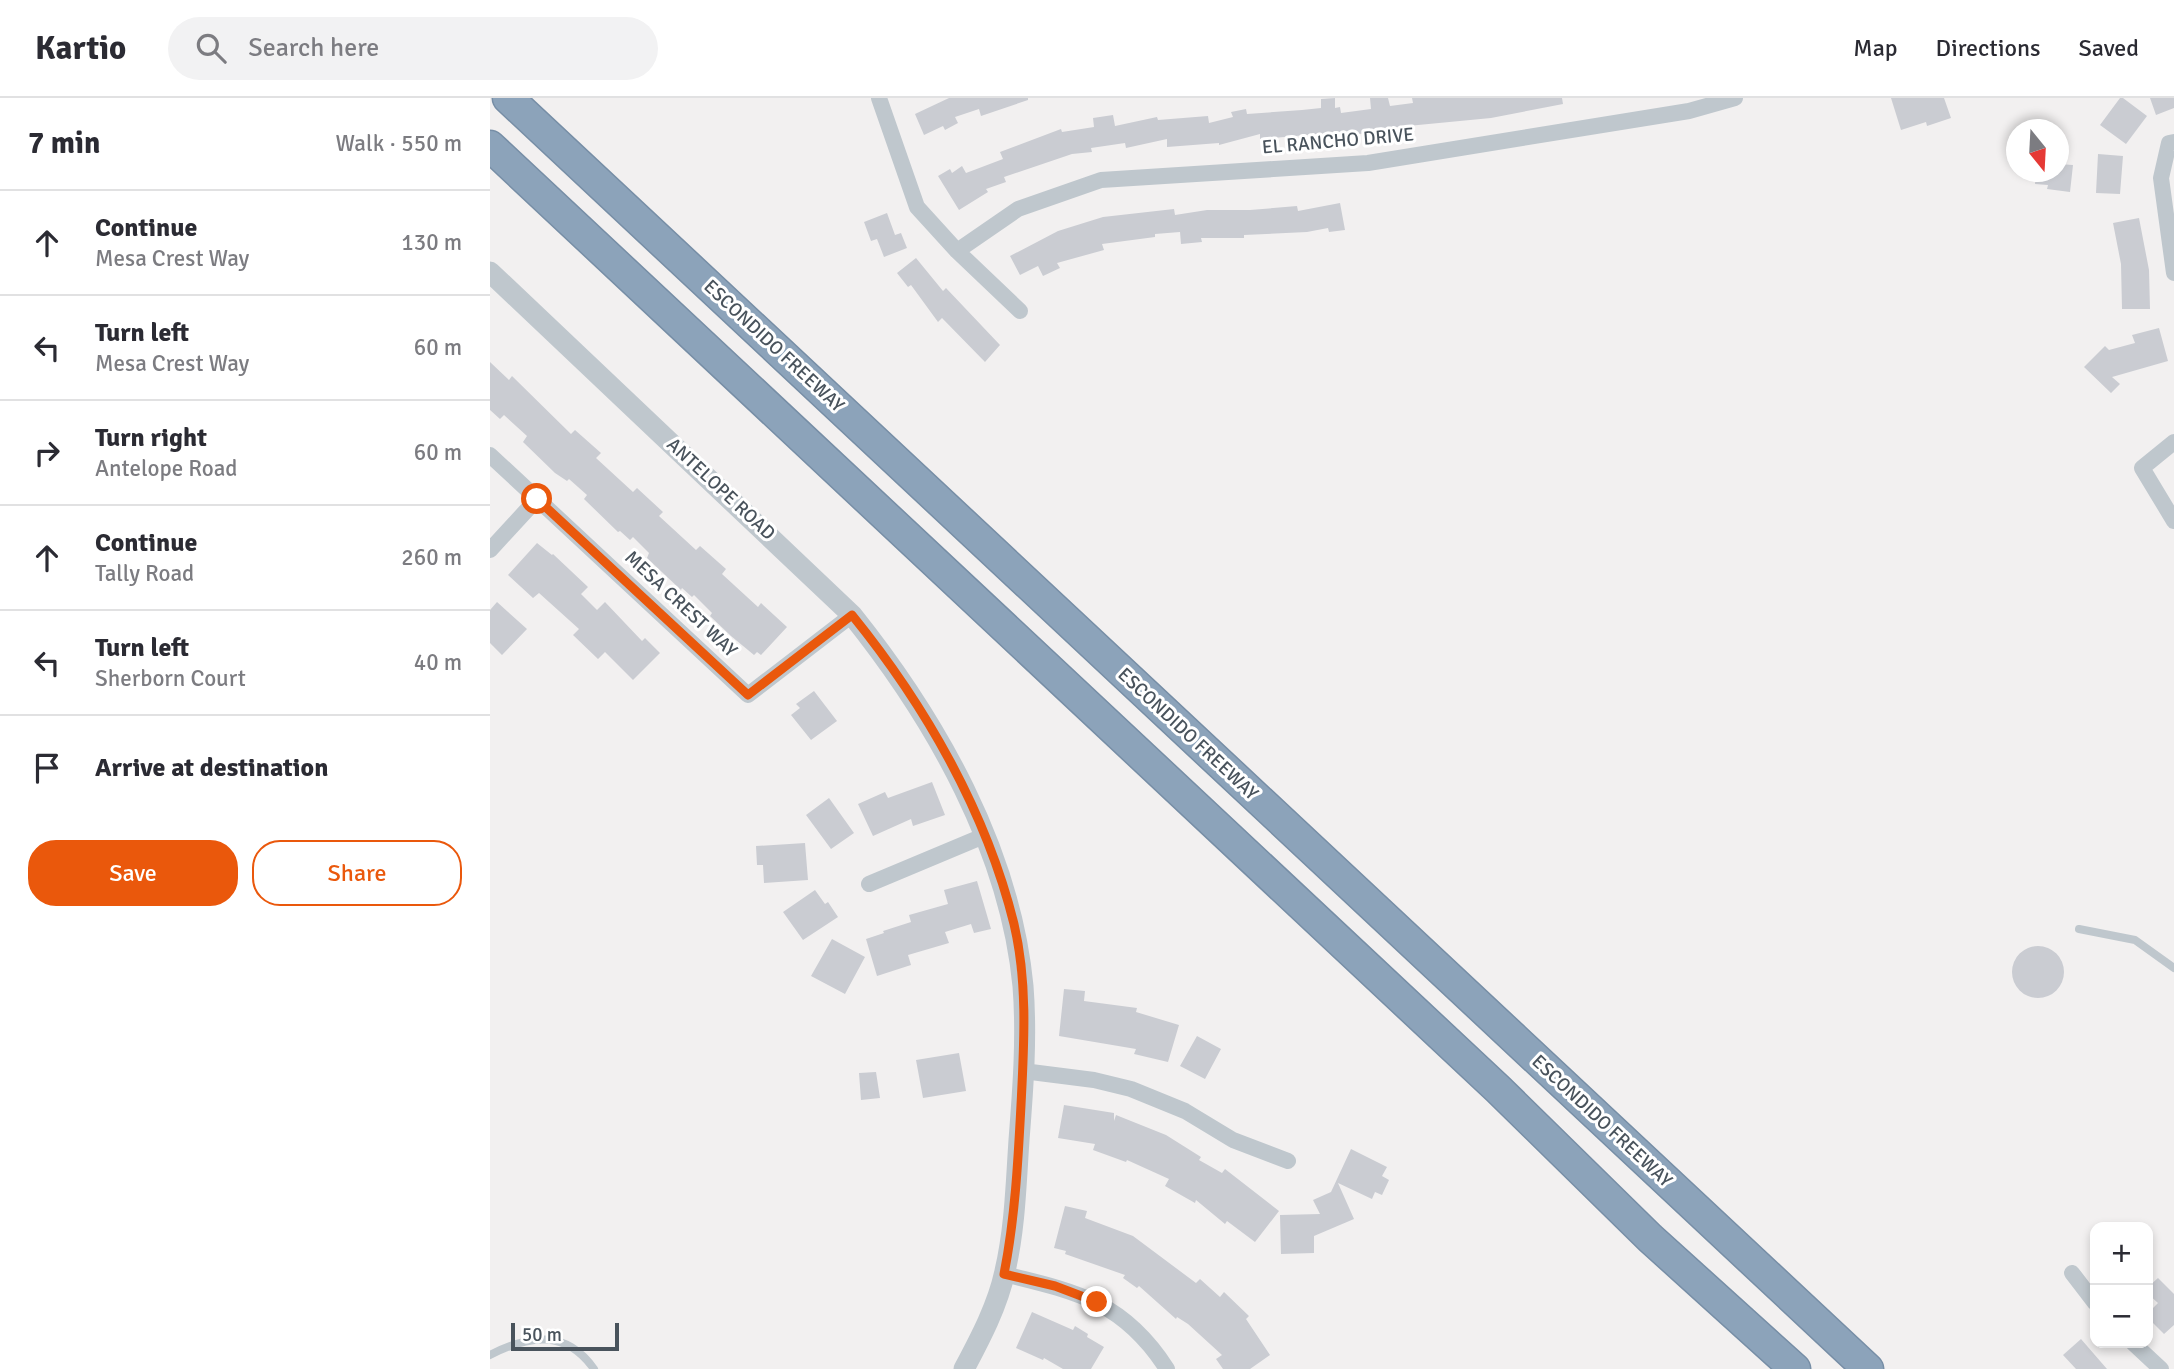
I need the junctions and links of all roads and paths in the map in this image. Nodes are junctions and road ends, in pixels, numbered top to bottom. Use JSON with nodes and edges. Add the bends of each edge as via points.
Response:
{"nodes":[{"id":1,"x":508,"y":98,"type":"edge"},
{"id":2,"x":879,"y":98,"type":"edge"},
{"id":3,"x":1735,"y":98,"type":"edge"},
{"id":4,"x":2174,"y":142,"type":"edge"},
{"id":5,"x":490,"y":146,"type":"edge"},
{"id":6,"x":957,"y":251,"type":"junction"},
{"id":7,"x":2174,"y":273,"type":"edge"},
{"id":8,"x":493,"y":279,"type":"edge"},
{"id":9,"x":1020,"y":311,"type":"dead end"},
{"id":10,"x":2174,"y":442,"type":"edge"},
{"id":11,"x":490,"y":455,"type":"edge"},
{"id":12,"x":537,"y":499,"type":"junction"},
{"id":13,"x":2174,"y":521,"type":"edge"},
{"id":14,"x":490,"y":550,"type":"edge"},
{"id":15,"x":852,"y":615,"type":"junction"},
{"id":16,"x":986,"y":835,"type":"junction"},
{"id":17,"x":869,"y":884,"type":"dead end"},
{"id":18,"x":2079,"y":929,"type":"dead end"},
{"id":19,"x":2174,"y":968,"type":"edge"},
{"id":20,"x":1023,"y":1071,"type":"junction"},
{"id":21,"x":1288,"y":1161,"type":"dead end"},
{"id":22,"x":2072,"y":1273,"type":"dead end"},
{"id":23,"x":1004,"y":1274,"type":"junction"},
{"id":24,"x":2090,"y":1296,"type":"edge"},
{"id":25,"x":2138,"y":1348,"type":"edge"},
{"id":26,"x":490,"y":1355,"type":"edge"},
{"id":27,"x":594,"y":1369,"type":"edge"},
{"id":28,"x":964,"y":1369,"type":"edge"},
{"id":29,"x":1167,"y":1369,"type":"edge"},
{"id":30,"x":1795,"y":1369,"type":"edge"},
{"id":31,"x":1868,"y":1369,"type":"edge"},
{"id":32,"x":2161,"y":1369,"type":"edge"}],
"edges":[{"from":1,"to":31,"type":"highway","name":"ESCONDIDO FREEWAY"},
{"from":2,"to":6,"type":"street","via":[[917,207]]},
{"from":3,"to":6,"type":"street","name":"EL RANCHO DRIVE","via":[[1689,111],[1368,163],[1101,180],[1018,209]]},
{"from":4,"to":7,"type":"street","via":[[2169,143],[2161,178]]},
{"from":5,"to":30,"type":"highway","via":[[1499,1089],[1650,1238]]},
{"from":6,"to":9,"type":"street"},
{"from":8,"to":15,"type":"street","name":"ANTELOPE ROAD"},
{"from":10,"to":13,"type":"street","via":[[2142,468]]},
{"from":11,"to":12,"type":"street","name":"MESA CREST WAY"},
{"from":12,"to":14,"type":"street"},
{"from":12,"to":15,"type":"street","name":"MESA CREST WAY","via":[[748,695]]},
{"from":15,"to":16,"type":"street","name":"ANTELOPE ROAD","via":[[929,726]]},
{"from":16,"to":17,"type":"street"},
{"from":16,"to":20,"type":"street","name":"ANTELOPE ROAD","via":[[1014,927],[1023,986]]},
{"from":18,"to":19,"type":"lane","via":[[2135,940]]},
{"from":20,"to":21,"type":"street","via":[[1094,1080],[1141,1092],[1185,1111],[1233,1140]]},
{"from":20,"to":23,"type":"street","name":"ANTELOPE ROAD","via":[[1014,1216]]},
{"from":22,"to":24,"type":"street"},
{"from":23,"to":28,"type":"street","name":"ANTELOPE ROAD"},
{"from":23,"to":29,"type":"street","via":[[1097,1302],[1138,1332]]},
{"from":25,"to":32,"type":"street"},
{"from":26,"to":27,"type":"lane","via":[[517,1342],[553,1340],[585,1356]]}]}
